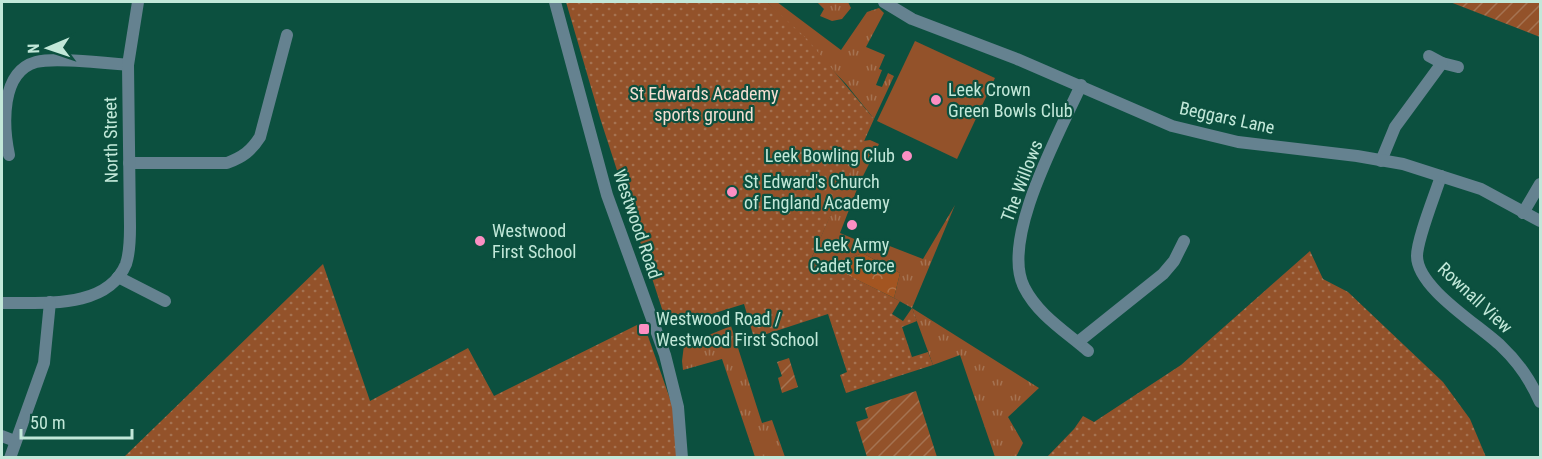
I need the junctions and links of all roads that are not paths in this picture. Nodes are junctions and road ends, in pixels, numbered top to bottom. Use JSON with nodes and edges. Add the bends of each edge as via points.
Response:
{"nodes":[{"id":1,"x":138,"y":2,"type":"edge"},
{"id":2,"x":555,"y":2,"type":"edge"},
{"id":3,"x":884,"y":2,"type":"edge"},
{"id":4,"x":287,"y":34,"type":"dead end"},
{"id":5,"x":1429,"y":56,"type":"dead end"},
{"id":6,"x":1442,"y":63,"type":"junction"},
{"id":7,"x":128,"y":65,"type":"junction"},
{"id":8,"x":1458,"y":67,"type":"dead end"},
{"id":9,"x":1081,"y":85,"type":"junction"},
{"id":10,"x":9,"y":155,"type":"dead end"},
{"id":11,"x":1381,"y":161,"type":"junction"},
{"id":12,"x":129,"y":163,"type":"junction"},
{"id":13,"x":1441,"y":177,"type":"junction"},
{"id":14,"x":1540,"y":184,"type":"edge"},
{"id":15,"x":1523,"y":213,"type":"junction"},
{"id":16,"x":1540,"y":221,"type":"edge"},
{"id":17,"x":1184,"y":241,"type":"dead end"},
{"id":18,"x":118,"y":277,"type":"junction"},
{"id":19,"x":165,"y":301,"type":"dead end"},
{"id":20,"x":50,"y":302,"type":"junction"},
{"id":21,"x":2,"y":303,"type":"edge"},
{"id":22,"x":1078,"y":342,"type":"junction"},
{"id":23,"x":1088,"y":351,"type":"dead end"},
{"id":24,"x":1540,"y":402,"type":"edge"},
{"id":25,"x":2,"y":436,"type":"edge"},
{"id":26,"x":15,"y":441,"type":"junction"},
{"id":27,"x":10,"y":458,"type":"edge"},
{"id":28,"x":682,"y":458,"type":"edge"}],
"edges":[{"from":1,"to":7,"type":"street","name":"North Street"},
{"from":2,"to":28,"type":"street","name":"Westwood Road","via":[[607,195],[665,355],[678,407]]},
{"from":3,"to":9,"type":"street","name":"Beggars Lane","via":[[912,19]]},
{"from":4,"to":12,"type":"street","via":[[260,137],[250,151],[227,163]]},
{"from":5,"to":6,"type":"street"},
{"from":6,"to":8,"type":"street"},
{"from":6,"to":11,"type":"street","via":[[1395,127]]},
{"from":7,"to":10,"type":"street","via":[[55,61],[24,67],[4,111]]},
{"from":7,"to":12,"type":"street","name":"North Street"},
{"from":9,"to":11,"type":"street","name":"Beggars Lane","via":[[1172,126],[1238,142]]},
{"from":9,"to":22,"type":"street","name":"The Willows","via":[[1041,173],[1021,230],[1018,252],[1019,271],[1030,298]]},
{"from":11,"to":13,"type":"street","name":"Beggars Lane"},
{"from":12,"to":18,"type":"street","name":"North Street","via":[[130,247]]},
{"from":13,"to":15,"type":"street","name":"Beggars Lane","via":[[1481,189]]},
{"from":13,"to":24,"type":"street","name":"Rownall View","via":[[1417,256],[1422,274],[1513,359]]},
{"from":14,"to":15,"type":"street"},
{"from":15,"to":16,"type":"street","name":"Beggars Lane"},
{"from":17,"to":22,"type":"street","via":[[1163,274]]},
{"from":18,"to":19,"type":"street"},
{"from":18,"to":20,"type":"street","via":[[87,297]]},
{"from":20,"to":21,"type":"street"},
{"from":20,"to":26,"type":"street","via":[[44,363]]},
{"from":22,"to":23,"type":"street","name":"The Willows"},
{"from":25,"to":26,"type":"street"},
{"from":26,"to":27,"type":"street"}]}
